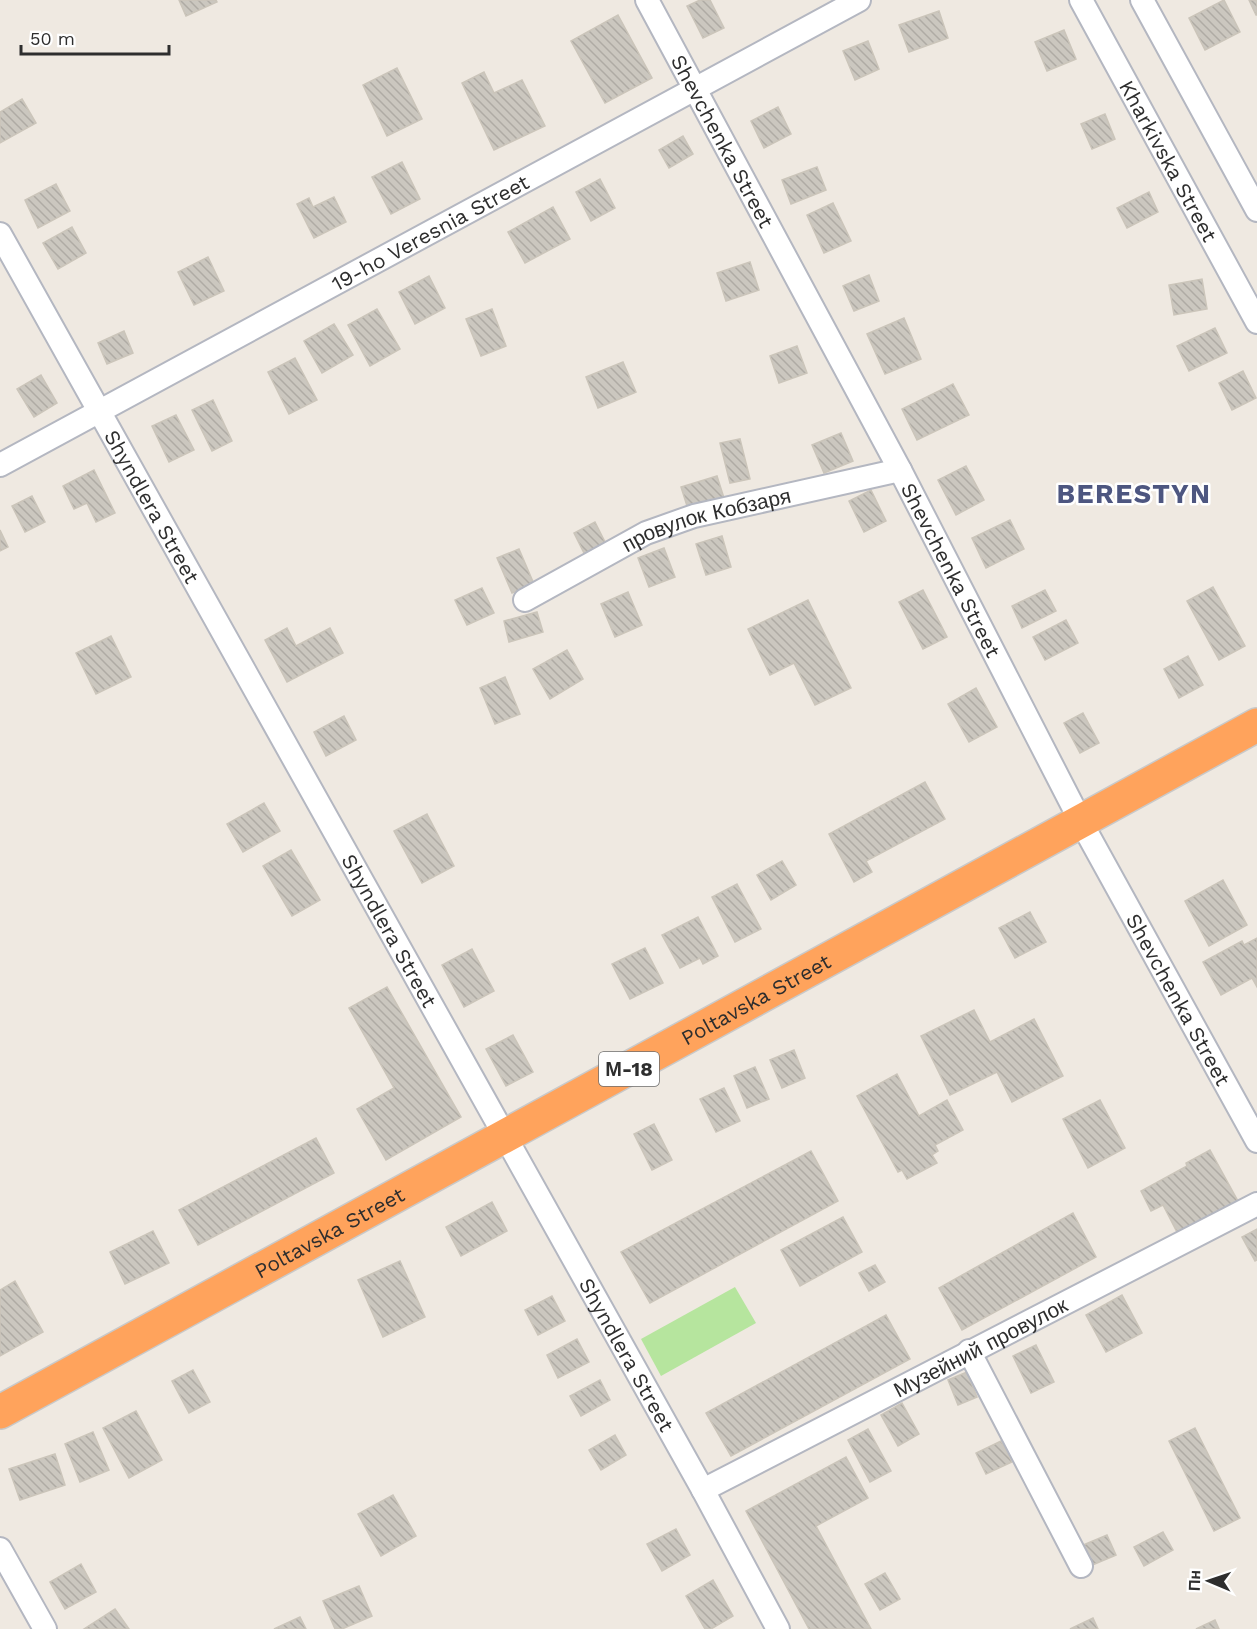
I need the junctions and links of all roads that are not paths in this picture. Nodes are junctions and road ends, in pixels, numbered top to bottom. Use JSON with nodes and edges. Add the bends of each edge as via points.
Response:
{"nodes":[{"id":1,"x":647,"y":0,"type":"edge"},
{"id":2,"x":859,"y":0,"type":"edge"},
{"id":3,"x":1081,"y":0,"type":"edge"},
{"id":4,"x":1142,"y":0,"type":"edge"},
{"id":5,"x":693,"y":89,"type":"junction"},
{"id":6,"x":1257,"y":210,"type":"edge"},
{"id":7,"x":0,"y":234,"type":"edge"},
{"id":8,"x":1257,"y":322,"type":"edge"},
{"id":9,"x":98,"y":412,"type":"junction"},
{"id":10,"x":0,"y":465,"type":"edge"},
{"id":11,"x":900,"y":470,"type":"junction"},
{"id":12,"x":525,"y":600,"type":"dead end"},
{"id":13,"x":1257,"y":725,"type":"edge"},
{"id":14,"x":1081,"y":822,"type":"junction"},
{"id":15,"x":505,"y":1138,"type":"junction"},
{"id":16,"x":1257,"y":1141,"type":"edge"},
{"id":17,"x":1257,"y":1204,"type":"edge"},
{"id":18,"x":969,"y":1351,"type":"junction"},
{"id":19,"x":0,"y":1412,"type":"edge"},
{"id":20,"x":703,"y":1490,"type":"junction"},
{"id":21,"x":0,"y":1549,"type":"edge"},
{"id":22,"x":1081,"y":1566,"type":"dead end"},
{"id":23,"x":45,"y":1629,"type":"edge"},
{"id":24,"x":778,"y":1629,"type":"edge"}],
"edges":[{"from":1,"to":5,"type":"street","name":"Shevchenka Street"},
{"from":2,"to":5,"type":"street","name":"19-ho Veresnia Street"},
{"from":3,"to":8,"type":"street","name":"Kharkivska Street"},
{"from":4,"to":6,"type":"street"},
{"from":5,"to":9,"type":"street","name":"19-ho Veresnia Street"},
{"from":5,"to":11,"type":"street","name":"Shevchenka Street"},
{"from":7,"to":9,"type":"street","name":"Shyndlera Street"},
{"from":9,"to":10,"type":"street","name":"19-ho Veresnia Street"},
{"from":9,"to":15,"type":"street","name":"Shyndlera Street"},
{"from":11,"to":12,"type":"street","name":"провулок Кобзаря","via":[[694,516],[646,532]]},
{"from":11,"to":14,"type":"street","name":"Shevchenka Street"},
{"from":13,"to":14,"type":"highway","name":"Poltavska Street","number":"М-18"},
{"from":14,"to":15,"type":"highway","name":"Poltavska Street","number":"М-18"},
{"from":14,"to":16,"type":"street","name":"Shevchenka Street"},
{"from":15,"to":19,"type":"highway","name":"Poltavska Street","number":"М-18"},
{"from":15,"to":20,"type":"street","name":"Shyndlera Street"},
{"from":17,"to":18,"type":"street","name":"Музейний провулок"},
{"from":18,"to":20,"type":"street","name":"Музейний провулок"},
{"from":18,"to":22,"type":"street"},
{"from":20,"to":24,"type":"street","name":"Shyndlera Street"},
{"from":21,"to":23,"type":"street"}]}
